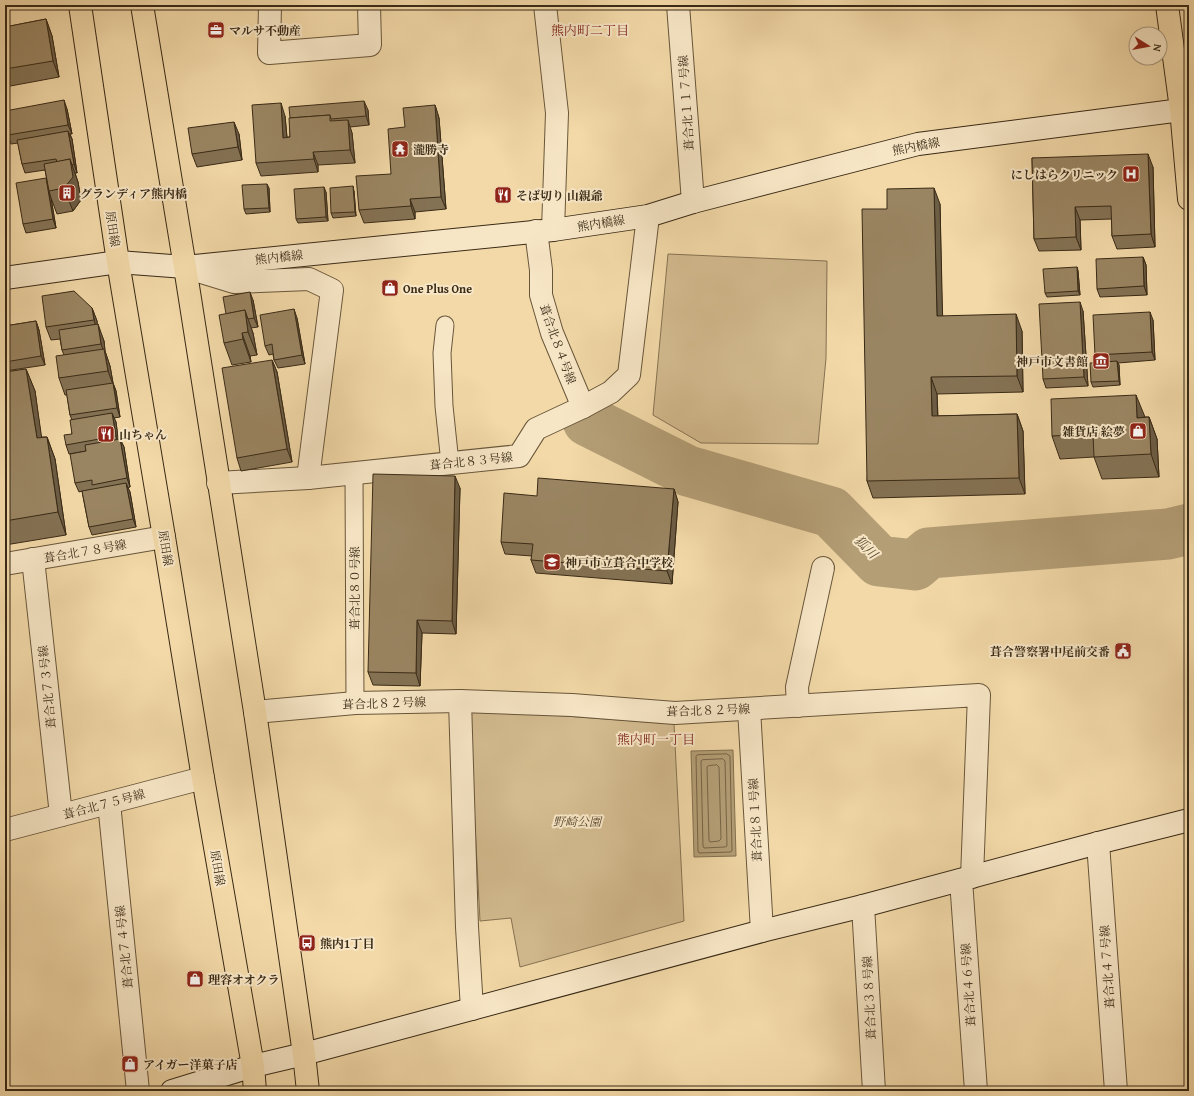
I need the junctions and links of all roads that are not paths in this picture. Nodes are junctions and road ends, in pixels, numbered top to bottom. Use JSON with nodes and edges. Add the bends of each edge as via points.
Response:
{"nodes":[{"id":1,"x":80,"y":5,"type":"edge"},
{"id":2,"x":142,"y":5,"type":"edge"},
{"id":3,"x":270,"y":5,"type":"edge"},
{"id":4,"x":369,"y":5,"type":"edge"},
{"id":5,"x":544,"y":5,"type":"edge"},
{"id":6,"x":678,"y":5,"type":"edge"},
{"id":7,"x":1167,"y":5,"type":"edge"},
{"id":8,"x":1185,"y":109,"type":"edge"},
{"id":9,"x":1189,"y":199,"type":"edge"},
{"id":10,"x":694,"y":202,"type":"junction"},
{"id":11,"x":648,"y":216,"type":"junction"},
{"id":12,"x":544,"y":231,"type":"junction"},
{"id":13,"x":118,"y":262,"type":"junction"},
{"id":14,"x":185,"y":267,"type":"junction"},
{"id":15,"x":5,"y":278,"type":"edge"},
{"id":16,"x":445,"y":325,"type":"dead end"},
{"id":17,"x":583,"y":407,"type":"junction"},
{"id":18,"x":450,"y":463,"type":"junction"},
{"id":19,"x":354,"y":473,"type":"junction"},
{"id":20,"x":308,"y":478,"type":"junction"},
{"id":21,"x":218,"y":483,"type":"junction"},
{"id":22,"x":164,"y":537,"type":"junction"},
{"id":23,"x":33,"y":559,"type":"junction"},
{"id":24,"x":5,"y":564,"type":"edge"},
{"id":25,"x":823,"y":568,"type":"dead end"},
{"id":26,"x":460,"y":701,"type":"junction"},
{"id":27,"x":355,"y":703,"type":"junction"},
{"id":28,"x":798,"y":706,"type":"junction"},
{"id":29,"x":749,"y":709,"type":"junction"},
{"id":30,"x":254,"y":712,"type":"junction"},
{"id":31,"x":203,"y":778,"type":"junction"},
{"id":32,"x":109,"y":802,"type":"junction"},
{"id":33,"x":61,"y":815,"type":"junction"},
{"id":34,"x":1189,"y":820,"type":"edge"},
{"id":35,"x":5,"y":830,"type":"edge"},
{"id":36,"x":1098,"y":843,"type":"junction"},
{"id":37,"x":967,"y":878,"type":"junction"},
{"id":38,"x":863,"y":906,"type":"junction"},
{"id":39,"x":762,"y":931,"type":"junction"},
{"id":40,"x":472,"y":1009,"type":"junction"},
{"id":41,"x":304,"y":1054,"type":"junction"},
{"id":42,"x":253,"y":1066,"type":"junction"},
{"id":43,"x":138,"y":1091,"type":"edge"},
{"id":44,"x":172,"y":1091,"type":"edge"},
{"id":45,"x":255,"y":1091,"type":"edge"},
{"id":46,"x":308,"y":1091,"type":"edge"},
{"id":47,"x":874,"y":1091,"type":"edge"},
{"id":48,"x":976,"y":1091,"type":"edge"},
{"id":49,"x":1116,"y":1091,"type":"edge"}],
"edges":[{"from":1,"to":13,"type":"main road","name":"原田線"},
{"from":2,"to":14,"type":"main road"},
{"from":3,"to":4,"type":"street","via":[[269,53],[370,45]]},
{"from":5,"to":12,"type":"street","name":"葺合北８４号線","via":[[557,113]]},
{"from":6,"to":10,"type":"street","name":"葺合北１１７号線"},
{"from":7,"to":8,"type":"main road"},
{"from":8,"to":9,"type":"main road"},
{"from":8,"to":10,"type":"street","name":"熊内橋線","via":[[918,144]]},
{"from":10,"to":11,"type":"street","name":"熊内橋線"},
{"from":11,"to":12,"type":"street","name":"熊内橋線"},
{"from":11,"to":17,"type":"street","name":"葺合北８３号線","via":[[629,375],[611,392]]},
{"from":12,"to":14,"type":"street","name":"熊内橋線"},
{"from":12,"to":17,"type":"street","name":"葺合北８４号線","via":[[541,295],[552,333]]},
{"from":13,"to":14,"type":"street","name":"熊内橋線"},
{"from":13,"to":15,"type":"street","name":"熊内橋線"},
{"from":13,"to":22,"type":"main road","name":"原田線"},
{"from":14,"to":20,"type":"street","via":[[234,282],[308,279],[332,290]]},
{"from":14,"to":21,"type":"main road"},
{"from":16,"to":18,"type":"lane","via":[[442,353]]},
{"from":17,"to":18,"type":"street","name":"葺合北８３号線","via":[[536,429],[519,456]]},
{"from":18,"to":19,"type":"street","name":"葺合北８３号線"},
{"from":19,"to":20,"type":"street","name":"葺合北８３号線"},
{"from":19,"to":27,"type":"lane","name":"葺合北８０号線"},
{"from":20,"to":21,"type":"street","name":"葺合北８３号線"},
{"from":21,"to":30,"type":"main road"},
{"from":22,"to":23,"type":"street","name":"葺合北７８号線"},
{"from":22,"to":31,"type":"main road","name":"原田線"},
{"from":23,"to":24,"type":"street","name":"葺合北７８号線"},
{"from":23,"to":33,"type":"street","name":"葺合北７３号線"},
{"from":25,"to":28,"type":"street","via":[[797,687]]},
{"from":26,"to":27,"type":"street","name":"葺合北８２号線"},
{"from":26,"to":29,"type":"street","name":"葺合北８２号線","via":[[572,705],[675,714]]},
{"from":26,"to":40,"type":"street"},
{"from":27,"to":30,"type":"street","name":"葺合北８２号線"},
{"from":28,"to":29,"type":"street","name":"葺合北８２号線"},
{"from":28,"to":37,"type":"street","name":"葺合北８２号線","via":[[980,695]]},
{"from":29,"to":39,"type":"street","name":"葺合北８１号線"},
{"from":30,"to":41,"type":"main road"},
{"from":31,"to":32,"type":"street","name":"葺合北７５号線"},
{"from":31,"to":42,"type":"main road","name":"原田線"},
{"from":32,"to":33,"type":"street","name":"葺合北７５号線"},
{"from":32,"to":43,"type":"street","name":"葺合北７４号線"},
{"from":33,"to":35,"type":"street","name":"葺合北７５号線"},
{"from":34,"to":36,"type":"street"},
{"from":36,"to":37,"type":"street"},
{"from":36,"to":49,"type":"street","name":"葺合北４７号線"},
{"from":37,"to":38,"type":"street"},
{"from":37,"to":48,"type":"street","name":"葺合北４６号線"},
{"from":38,"to":39,"type":"street"},
{"from":38,"to":47,"type":"street","name":"葺合北３８号線"},
{"from":39,"to":40,"type":"street"},
{"from":40,"to":41,"type":"street"},
{"from":41,"to":42,"type":"street"},
{"from":41,"to":46,"type":"main road"},
{"from":42,"to":44,"type":"street"},
{"from":42,"to":45,"type":"main road","name":"原田線"}]}
